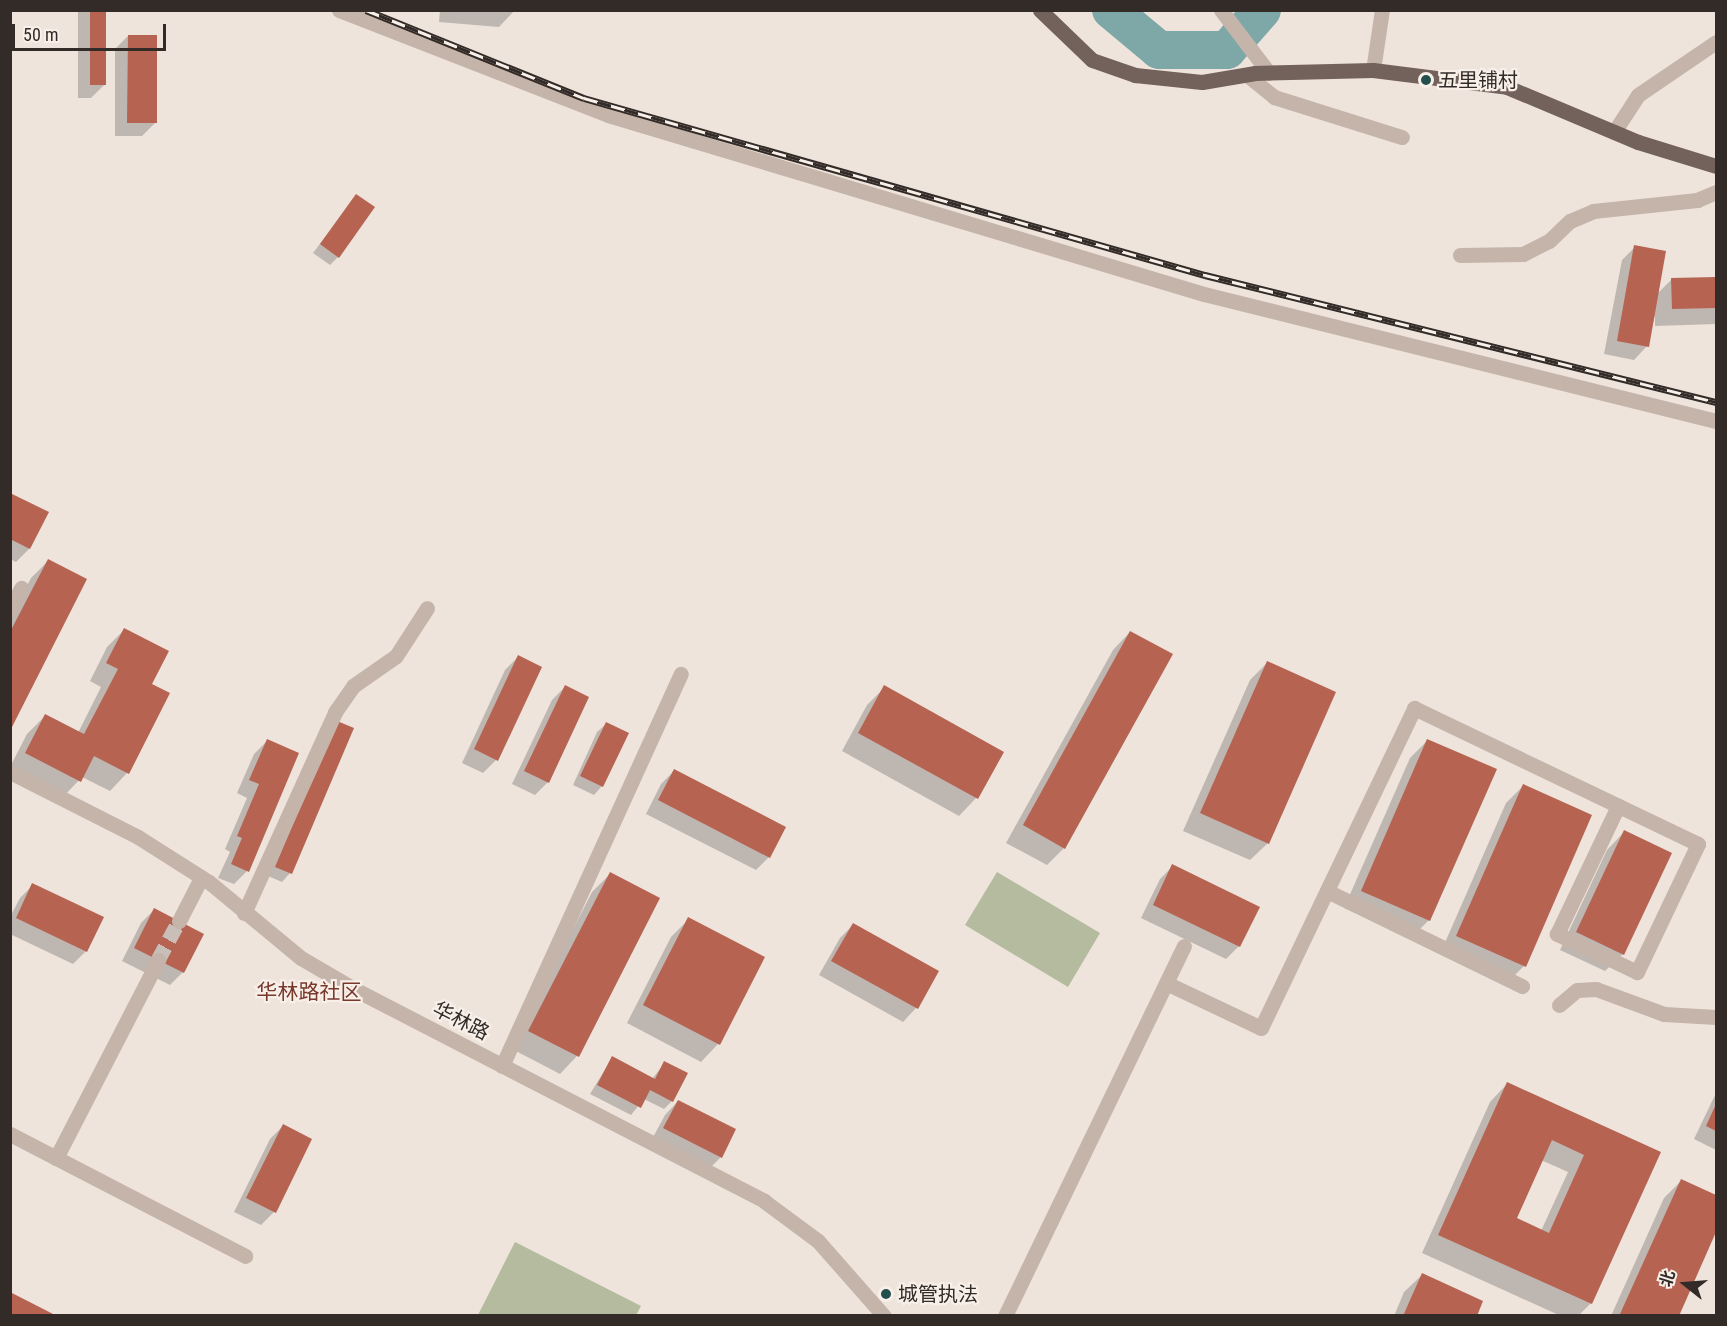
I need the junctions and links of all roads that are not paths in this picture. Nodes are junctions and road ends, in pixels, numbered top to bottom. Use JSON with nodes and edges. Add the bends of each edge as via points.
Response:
{"nodes":[{"id":1,"x":339,"y":10,"type":"edge"},
{"id":2,"x":1040,"y":10,"type":"edge"},
{"id":3,"x":1221,"y":10,"type":"edge"},
{"id":4,"x":1382,"y":10,"type":"edge"},
{"id":5,"x":1716,"y":42,"type":"edge"},
{"id":6,"x":1373,"y":70,"type":"junction"},
{"id":7,"x":1269,"y":73,"type":"junction"},
{"id":8,"x":1247,"y":75,"type":"junction"},
{"id":9,"x":1614,"y":132,"type":"junction"},
{"id":10,"x":1402,"y":137,"type":"dead end"},
{"id":11,"x":1716,"y":166,"type":"edge"},
{"id":12,"x":1716,"y":192,"type":"edge"},
{"id":13,"x":1460,"y":255,"type":"dead end"},
{"id":14,"x":1716,"y":421,"type":"edge"},
{"id":15,"x":21,"y":588,"type":"dead end"},
{"id":16,"x":428,"y":608,"type":"dead end"},
{"id":17,"x":10,"y":609,"type":"edge"},
{"id":18,"x":681,"y":674,"type":"dead end"},
{"id":19,"x":10,"y":771,"type":"edge"},
{"id":20,"x":1618,"y":806,"type":"junction"},
{"id":21,"x":201,"y":878,"type":"junction"},
{"id":22,"x":1327,"y":891,"type":"junction"},
{"id":23,"x":244,"y":913,"type":"junction"},
{"id":24,"x":179,"y":921,"type":"tunnel mouth"},
{"id":25,"x":1184,"y":946,"type":"dead end"},
{"id":26,"x":158,"y":960,"type":"tunnel mouth"},
{"id":27,"x":1166,"y":983,"type":"junction"},
{"id":28,"x":1522,"y":986,"type":"dead end"},
{"id":29,"x":1559,"y":1005,"type":"dead end"},
{"id":30,"x":1716,"y":1017,"type":"edge"},
{"id":31,"x":502,"y":1066,"type":"junction"},
{"id":32,"x":10,"y":1134,"type":"edge"},
{"id":33,"x":56,"y":1158,"type":"junction"},
{"id":34,"x":245,"y":1256,"type":"dead end"},
{"id":35,"x":884,"y":1316,"type":"edge"},
{"id":36,"x":1005,"y":1316,"type":"edge"}],
"edges":[{"from":1,"to":14,"type":"street","via":[[608,115],[1204,294]]},
{"from":2,"to":8,"type":"main road","via":[[1092,60],[1135,75],[1202,82]]},
{"from":3,"to":7,"type":"street"},
{"from":4,"to":6,"type":"street"},
{"from":5,"to":9,"type":"street","via":[[1638,95]]},
{"from":6,"to":7,"type":"main road"},
{"from":6,"to":9,"type":"main road","via":[[1507,87]]},
{"from":7,"to":8,"type":"main road"},
{"from":8,"to":10,"type":"street","via":[[1274,97]]},
{"from":9,"to":11,"type":"main road"},
{"from":12,"to":13,"type":"street","via":[[1697,200],[1593,211],[1570,221],[1549,241],[1522,254]]},
{"from":15,"to":17,"type":"street"},
{"from":16,"to":23,"type":"street","via":[[396,656],[353,686],[335,712]]},
{"from":18,"to":31,"type":"street"},
{"from":19,"to":21,"type":"street","name":"华林路","via":[[92,810]]},
{"from":20,"to":20,"type":"street","via":[[1698,844],[1637,972],[1557,934]]},
{"from":20,"to":22,"type":"street","via":[[1414,708]]},
{"from":21,"to":23,"type":"street","name":"华林路"},
{"from":21,"to":24,"type":"street"},
{"from":22,"to":27,"type":"street","via":[[1261,1028]]},
{"from":22,"to":28,"type":"street"},
{"from":23,"to":31,"type":"street","name":"华林路","via":[[301,958]]},
{"from":25,"to":27,"type":"street"},
{"from":26,"to":33,"type":"street"},
{"from":27,"to":36,"type":"street"},
{"from":29,"to":30,"type":"street","via":[[1577,990],[1596,989],[1664,1014]]},
{"from":31,"to":35,"type":"street","name":"华林路","via":[[764,1201],[818,1241]]},
{"from":32,"to":33,"type":"street"},
{"from":33,"to":34,"type":"street"}]}
